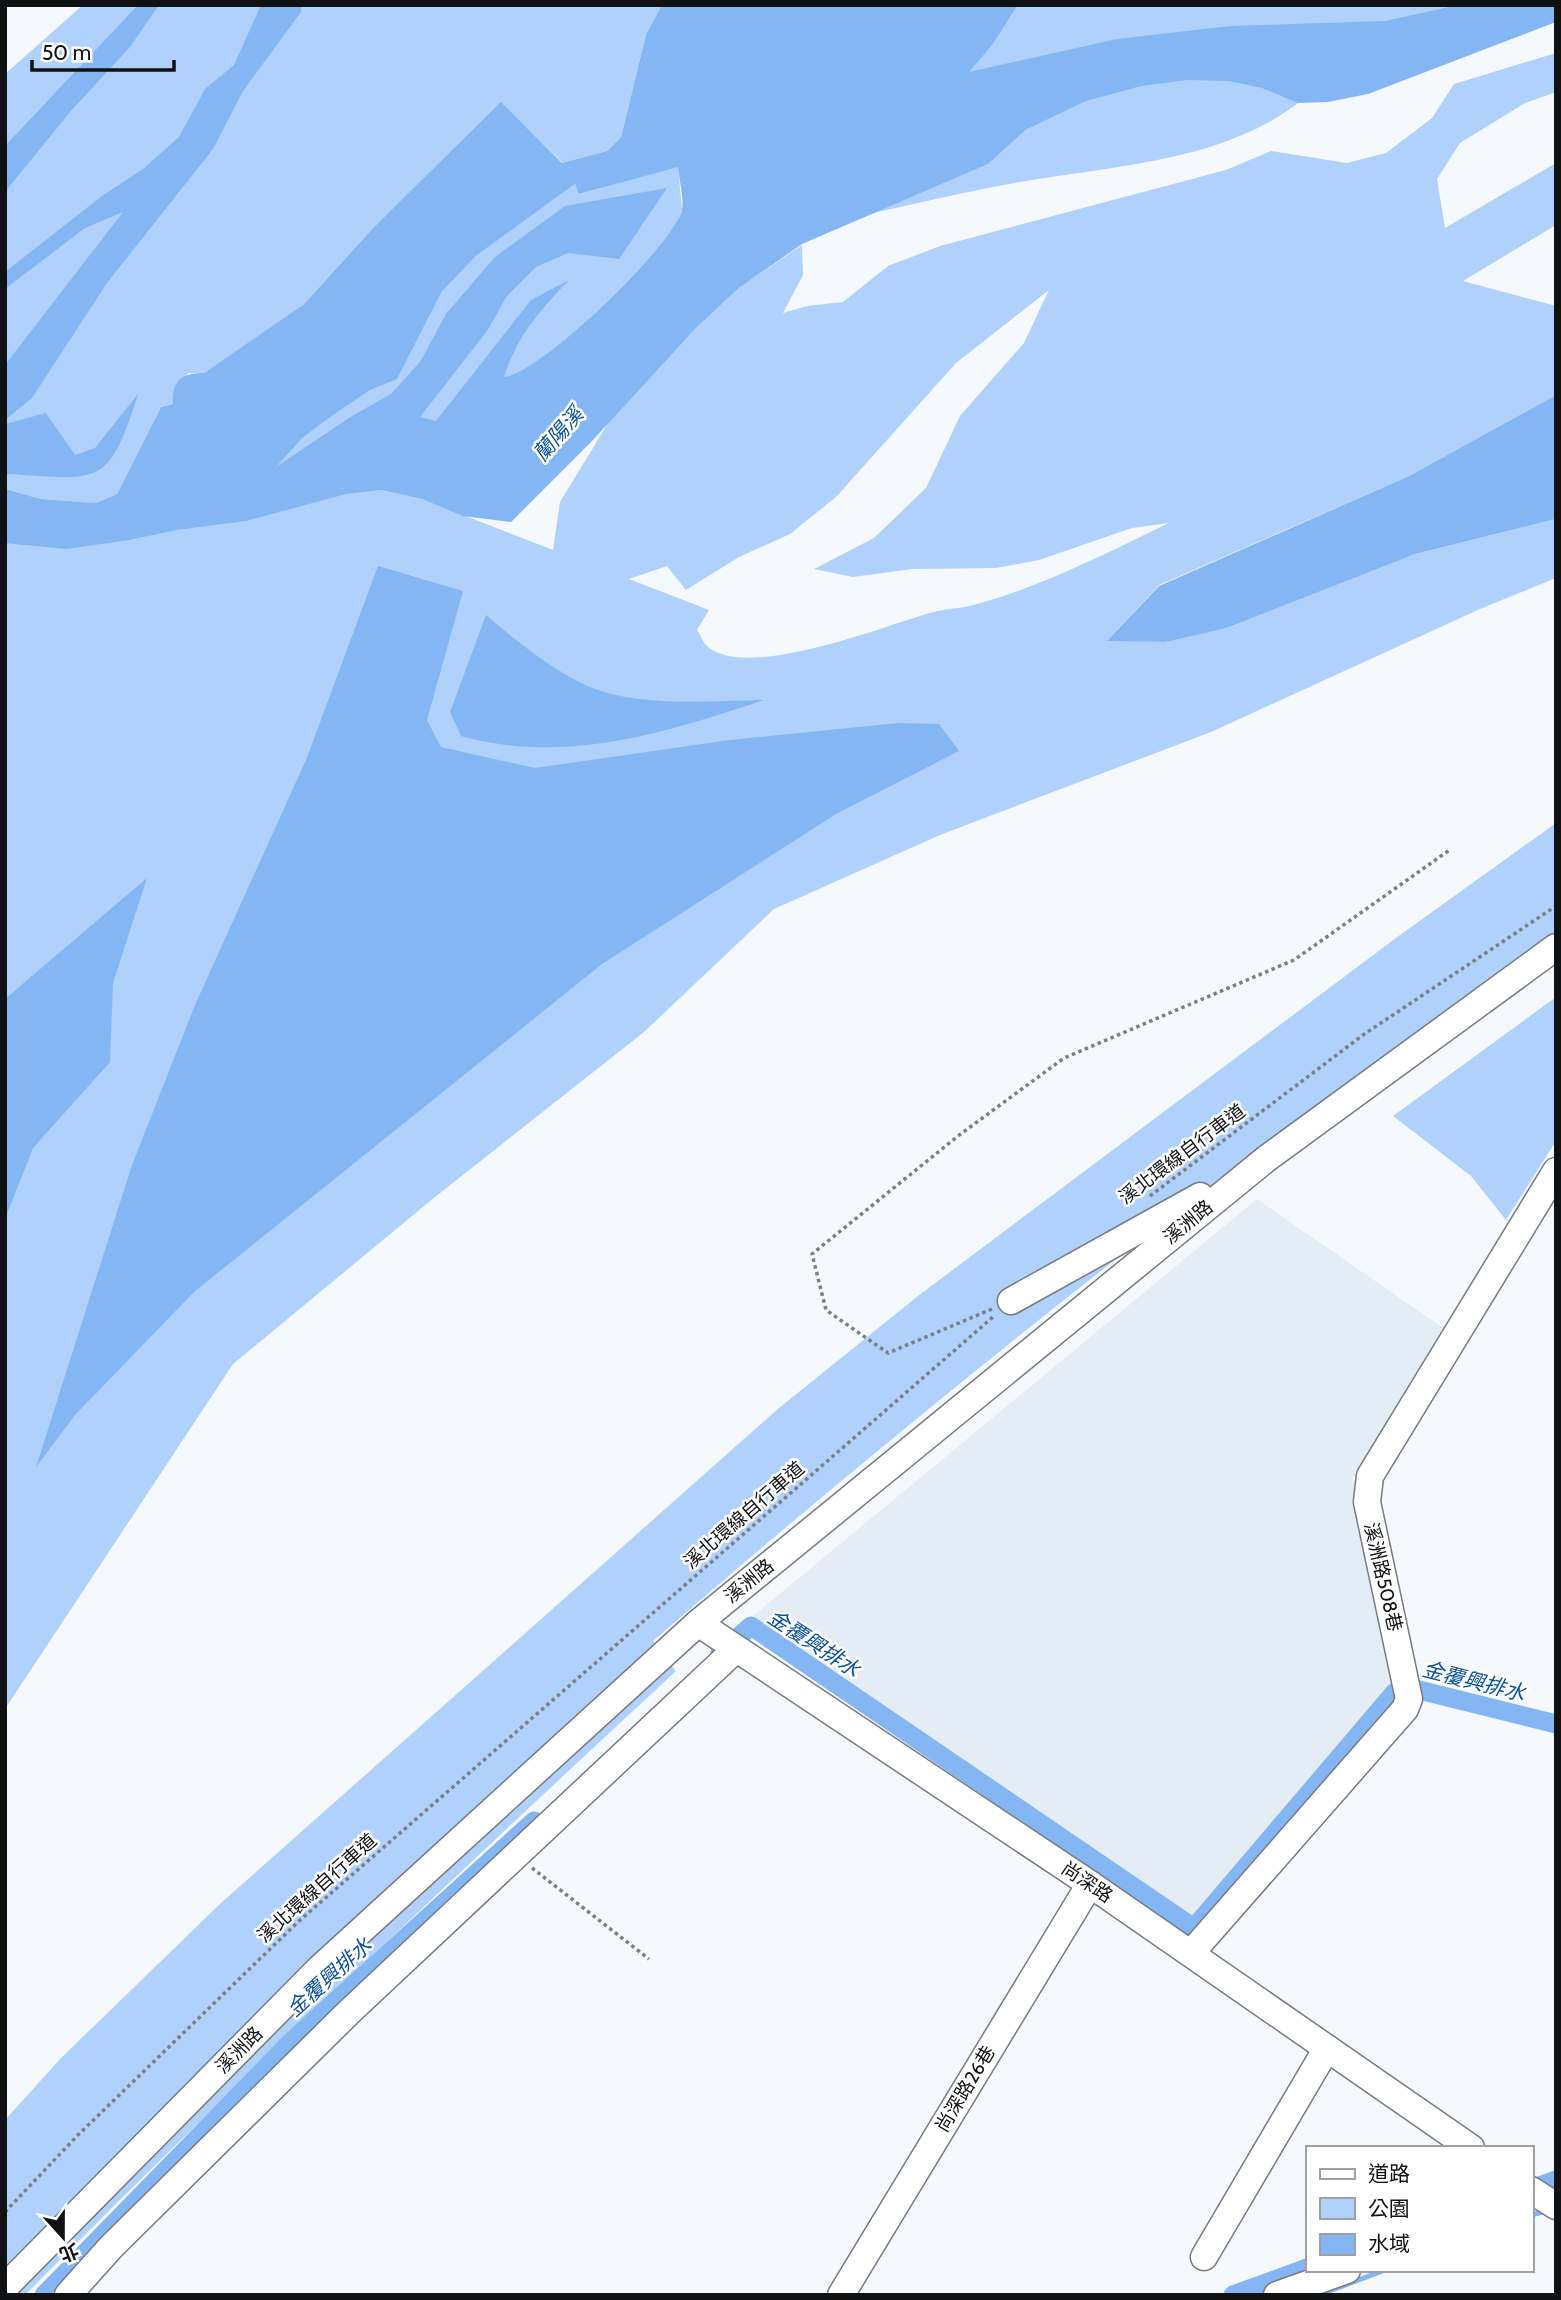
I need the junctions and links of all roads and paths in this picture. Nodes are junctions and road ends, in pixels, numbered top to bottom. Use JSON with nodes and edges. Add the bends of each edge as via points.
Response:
{"nodes":[{"id":1,"x":1451,"y":849,"type":"dead end"},
{"id":2,"x":1556,"y":906,"type":"edge"},
{"id":3,"x":1556,"y":947,"type":"edge"},
{"id":4,"x":1266,"y":1159,"type":"junction"},
{"id":5,"x":1556,"y":1171,"type":"edge"},
{"id":6,"x":1143,"y":1202,"type":"dead end"},
{"id":7,"x":1010,"y":1301,"type":"junction"},
{"id":8,"x":698,"y":1623,"type":"junction"},
{"id":9,"x":735,"y":1650,"type":"junction"},
{"id":10,"x":516,"y":1855,"type":"junction"},
{"id":11,"x":1090,"y":1884,"type":"junction"},
{"id":12,"x":1191,"y":1953,"type":"junction"},
{"id":13,"x":649,"y":1959,"type":"dead end"},
{"id":14,"x":1327,"y":2048,"type":"junction"},
{"id":15,"x":1468,"y":2146,"type":"edge"},
{"id":16,"x":5,"y":2212,"type":"edge"},
{"id":17,"x":1204,"y":2256,"type":"dead end"},
{"id":18,"x":1341,"y":2272,"type":"edge"},
{"id":19,"x":5,"y":2287,"type":"edge"},
{"id":20,"x":68,"y":2295,"type":"edge"},
{"id":21,"x":841,"y":2295,"type":"edge"},
{"id":22,"x":1278,"y":2295,"type":"edge"}],
"edges":[{"from":1,"to":7,"type":"path","via":[[1294,960],[1064,1058],[958,1136],[812,1254],[826,1310],[888,1353]]},
{"from":2,"to":6,"type":"path","name":"溪北環線自行車道","via":[[1363,1035]]},
{"from":3,"to":4,"type":"street","name":"溪洲路"},
{"from":4,"to":7,"type":"street"},
{"from":4,"to":8,"type":"street","name":"溪洲路"},
{"from":5,"to":12,"type":"street","name":"溪洲路508巷","via":[[1370,1476],[1367,1503],[1409,1699],[1405,1709]]},
{"from":7,"to":16,"type":"path","name":"溪北環線自行車道","via":[[299,1921]]},
{"from":8,"to":9,"type":"street","name":"尚深路"},
{"from":8,"to":19,"type":"street","name":"溪洲路","via":[[320,1968]]},
{"from":9,"to":10,"type":"street"},
{"from":9,"to":11,"type":"street","name":"尚深路"},
{"from":10,"to":13,"type":"path"},
{"from":10,"to":20,"type":"street","via":[[217,2141]]},
{"from":11,"to":12,"type":"street","name":"尚深路"},
{"from":11,"to":21,"type":"street","name":"尚深路26巷"},
{"from":12,"to":14,"type":"street","name":"尚深路"},
{"from":14,"to":15,"type":"street","name":"尚深路"},
{"from":14,"to":17,"type":"street"},
{"from":18,"to":22,"type":"street"}]}
